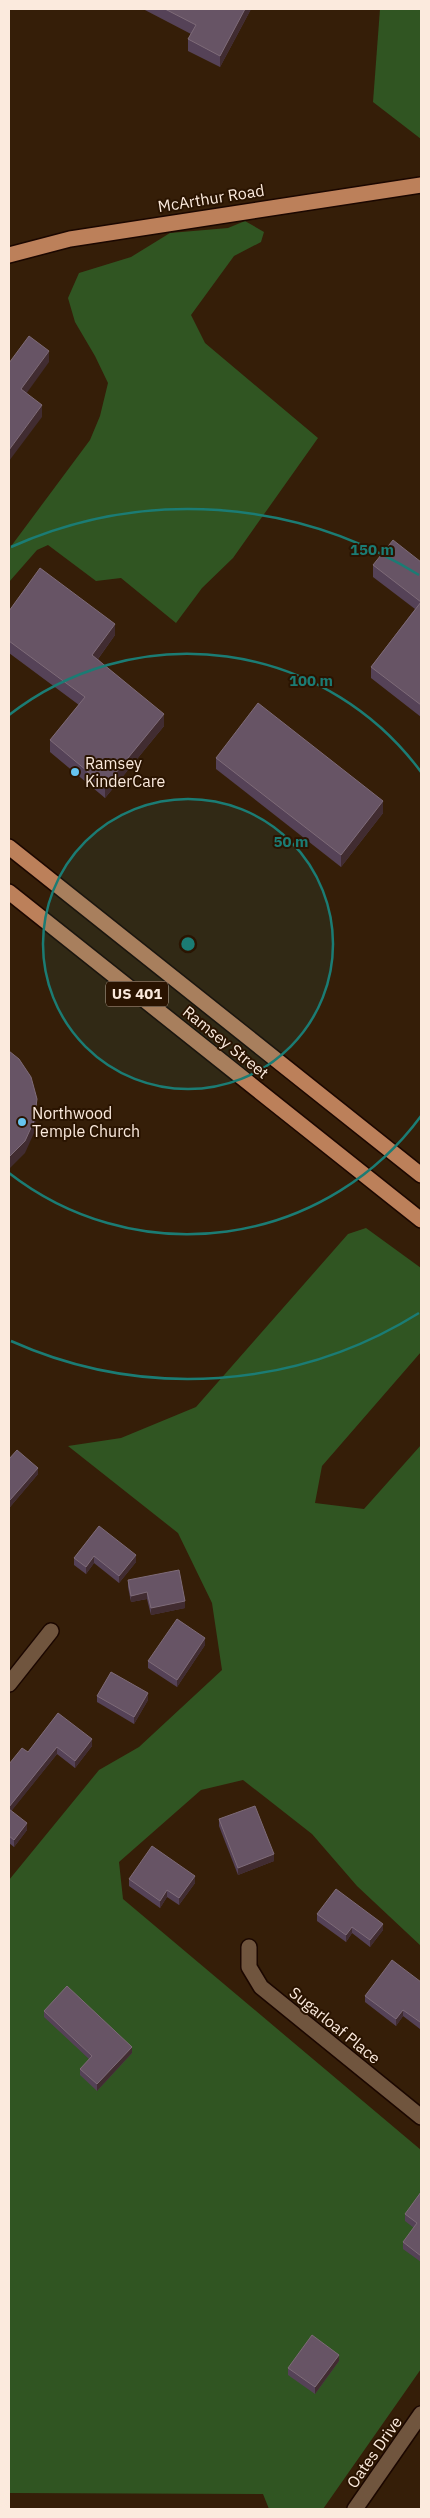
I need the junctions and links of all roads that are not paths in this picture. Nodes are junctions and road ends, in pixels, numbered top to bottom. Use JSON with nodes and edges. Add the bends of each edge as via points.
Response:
{"nodes":[{"id":1,"x":421,"y":185,"type":"edge"},
{"id":2,"x":9,"y":255,"type":"edge"},
{"id":3,"x":9,"y":847,"type":"edge"},
{"id":4,"x":9,"y":892,"type":"edge"},
{"id":5,"x":421,"y":1175,"type":"edge"},
{"id":6,"x":421,"y":1220,"type":"edge"},
{"id":7,"x":51,"y":1630,"type":"dead end"},
{"id":8,"x":9,"y":1684,"type":"edge"},
{"id":9,"x":249,"y":1947,"type":"dead end"},
{"id":10,"x":421,"y":2117,"type":"edge"},
{"id":11,"x":421,"y":2414,"type":"edge"},
{"id":12,"x":355,"y":2509,"type":"edge"}],
"edges":[{"from":1,"to":2,"type":"main road","name":"McArthur Road","via":[[70,239]]},
{"from":3,"to":5,"type":"main road","name":"Ramsey Street","number":"US 401"},
{"from":4,"to":6,"type":"main road","name":"Ramsey Street","number":"US 401"},
{"from":7,"to":8,"type":"street"},
{"from":9,"to":10,"type":"street","name":"Sugarloaf Place","via":[[249,1967],[261,1987]]},
{"from":11,"to":12,"type":"street","name":"Oates Drive"}]}
